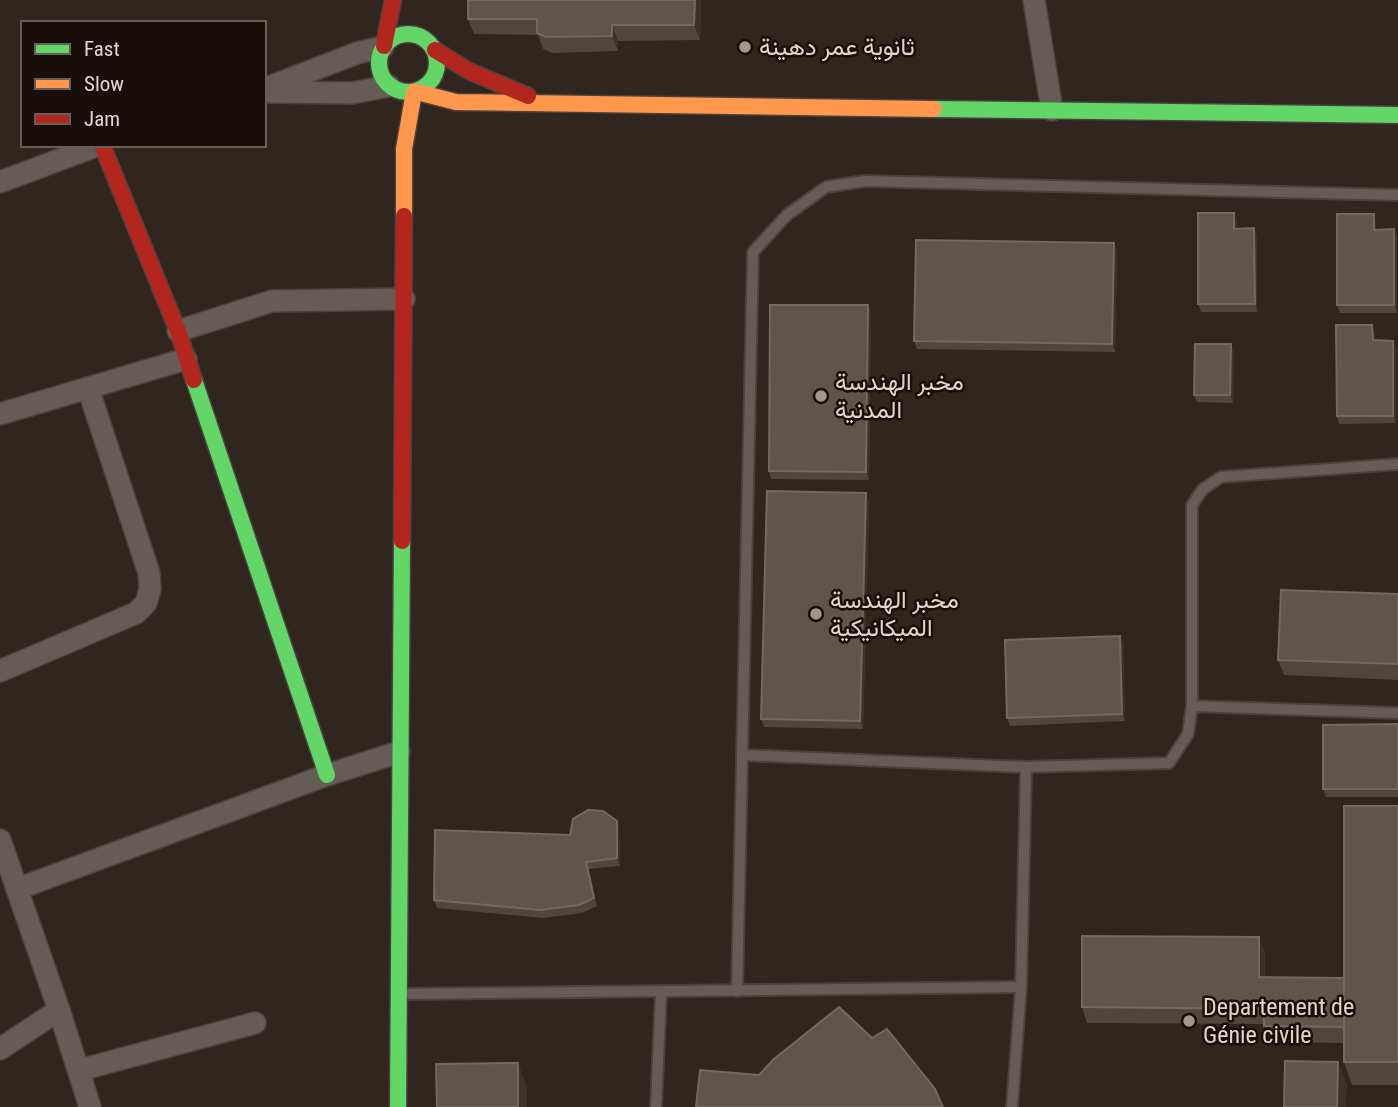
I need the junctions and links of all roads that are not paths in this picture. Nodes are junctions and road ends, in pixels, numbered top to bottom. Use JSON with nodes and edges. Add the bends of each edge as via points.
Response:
{"nodes":[{"id":1,"x":393,"y":0,"type":"edge"},
{"id":2,"x":1034,"y":0,"type":"edge"},
{"id":3,"x":414,"y":17,"type":"dead end"},
{"id":4,"x":421,"y":37,"type":"junction"},
{"id":5,"x":384,"y":46,"type":"junction"},
{"id":6,"x":435,"y":50,"type":"junction"},
{"id":7,"x":266,"y":90,"type":"edge"},
{"id":8,"x":266,"y":91,"type":"edge"},
{"id":9,"x":415,"y":92,"type":"junction"},
{"id":10,"x":390,"y":98,"type":"junction"},
{"id":11,"x":548,"y":103,"type":"junction"},
{"id":12,"x":1052,"y":110,"type":"junction"},
{"id":13,"x":1398,"y":115,"type":"edge"},
{"id":14,"x":95,"y":147,"type":"edge"},
{"id":15,"x":101,"y":147,"type":"edge"},
{"id":16,"x":404,"y":149,"type":"junction"},
{"id":17,"x":0,"y":183,"type":"edge"},
{"id":18,"x":1398,"y":195,"type":"edge"},
{"id":19,"x":404,"y":299,"type":"junction"},
{"id":20,"x":178,"y":331,"type":"junction"},
{"id":21,"x":186,"y":359,"type":"junction"},
{"id":22,"x":88,"y":388,"type":"junction"},
{"id":23,"x":0,"y":414,"type":"edge"},
{"id":24,"x":1398,"y":464,"type":"edge"},
{"id":25,"x":0,"y":671,"type":"edge"},
{"id":26,"x":1192,"y":706,"type":"junction"},
{"id":27,"x":1398,"y":713,"type":"edge"},
{"id":28,"x":399,"y":752,"type":"junction"},
{"id":29,"x":742,"y":755,"type":"junction"},
{"id":30,"x":1026,"y":767,"type":"junction"},
{"id":31,"x":327,"y":775,"type":"junction"},
{"id":32,"x":0,"y":840,"type":"edge"},
{"id":33,"x":18,"y":889,"type":"junction"},
{"id":34,"x":1021,"y":987,"type":"junction"},
{"id":35,"x":737,"y":991,"type":"junction"},
{"id":36,"x":661,"y":993,"type":"junction"},
{"id":37,"x":398,"y":994,"type":"junction"},
{"id":38,"x":59,"y":1010,"type":"junction"},
{"id":39,"x":255,"y":1023,"type":"dead end"},
{"id":40,"x":0,"y":1049,"type":"edge"},
{"id":41,"x":80,"y":1070,"type":"junction"},
{"id":42,"x":90,"y":1107,"type":"edge"},
{"id":43,"x":398,"y":1107,"type":"edge"},
{"id":44,"x":656,"y":1107,"type":"edge"},
{"id":45,"x":1012,"y":1107,"type":"edge"}],
"edges":[{"from":1,"to":5,"type":"street"},
{"from":2,"to":12,"type":"street"},
{"from":3,"to":4,"type":"street"},
{"from":4,"to":5,"type":"street","via":[[397,36]]},
{"from":4,"to":6,"type":"street"},
{"from":5,"to":7,"type":"street"},
{"from":5,"to":10,"type":"street","via":[[378,63]]},
{"from":6,"to":9,"type":"street","via":[[435,75]]},
{"from":6,"to":11,"type":"street","via":[[489,80]]},
{"from":8,"to":10,"type":"street"},
{"from":9,"to":10,"type":"street"},
{"from":9,"to":11,"type":"street","via":[[456,102]]},
{"from":9,"to":16,"type":"street"},
{"from":10,"to":16,"type":"street"},
{"from":11,"to":12,"type":"street"},
{"from":12,"to":13,"type":"street"},
{"from":14,"to":17,"type":"street"},
{"from":15,"to":20,"type":"street"},
{"from":16,"to":19,"type":"street"},
{"from":18,"to":29,"type":"lane","via":[[865,181],[826,187],[787,215],[753,252]]},
{"from":19,"to":20,"type":"street","via":[[271,301]]},
{"from":19,"to":28,"type":"street"},
{"from":20,"to":21,"type":"street"},
{"from":21,"to":22,"type":"street"},
{"from":21,"to":31,"type":"street"},
{"from":22,"to":23,"type":"street"},
{"from":22,"to":25,"type":"street","via":[[145,558],[150,589],[146,603],[136,613]]},
{"from":24,"to":26,"type":"lane","via":[[1221,477],[1203,489],[1192,505]]},
{"from":26,"to":27,"type":"lane"},
{"from":26,"to":30,"type":"lane","via":[[1188,734],[1170,763]]},
{"from":28,"to":31,"type":"street"},
{"from":28,"to":37,"type":"street"},
{"from":29,"to":30,"type":"lane"},
{"from":29,"to":35,"type":"lane"},
{"from":30,"to":34,"type":"lane"},
{"from":31,"to":33,"type":"street"},
{"from":32,"to":33,"type":"street"},
{"from":33,"to":38,"type":"street"},
{"from":34,"to":35,"type":"lane"},
{"from":34,"to":45,"type":"lane"},
{"from":35,"to":36,"type":"lane"},
{"from":36,"to":37,"type":"lane"},
{"from":36,"to":44,"type":"lane"},
{"from":37,"to":43,"type":"street"},
{"from":38,"to":40,"type":"street"},
{"from":38,"to":41,"type":"street"},
{"from":39,"to":41,"type":"street"},
{"from":41,"to":42,"type":"street"}]}
